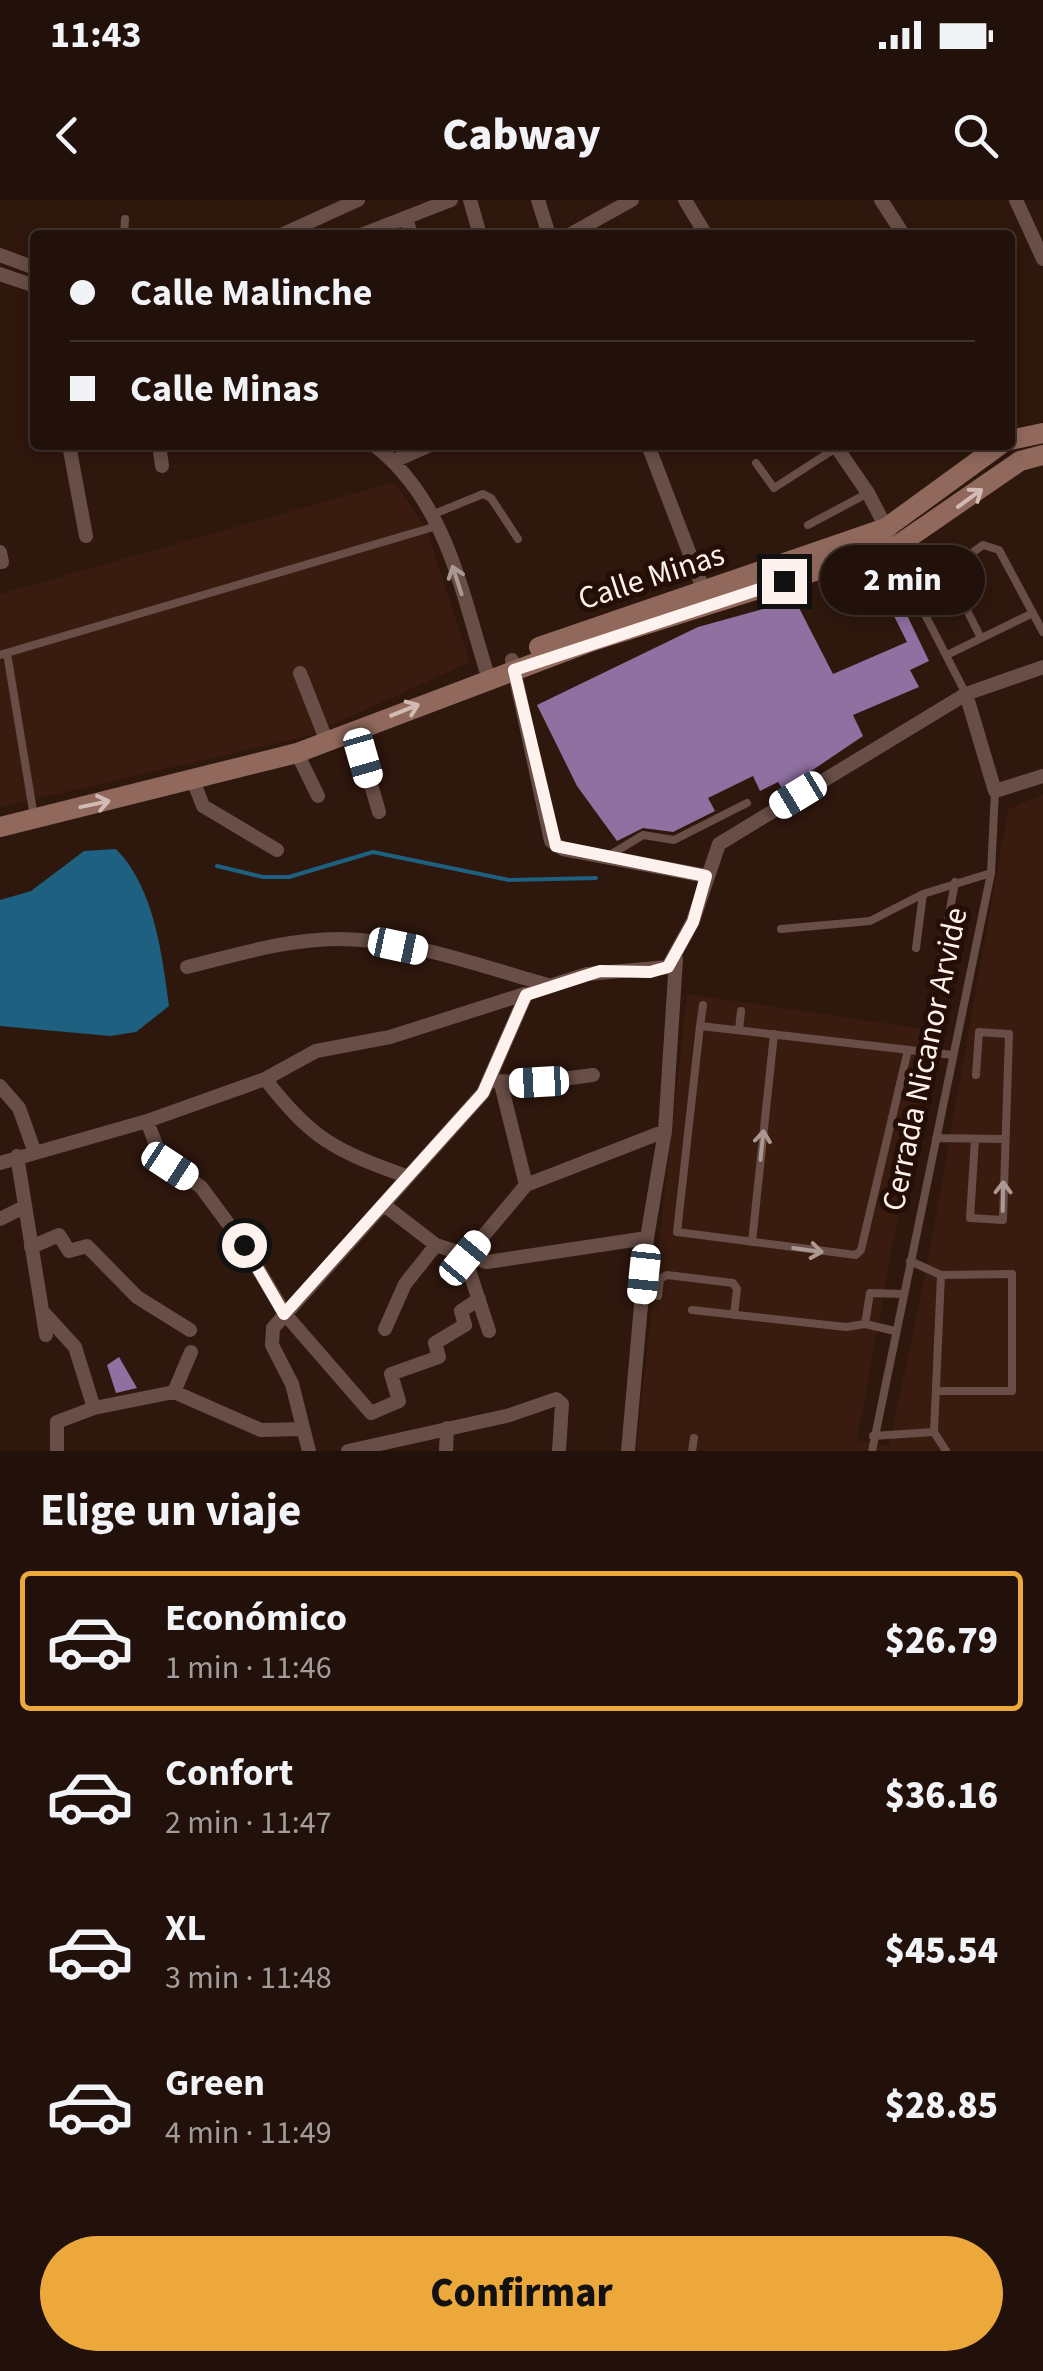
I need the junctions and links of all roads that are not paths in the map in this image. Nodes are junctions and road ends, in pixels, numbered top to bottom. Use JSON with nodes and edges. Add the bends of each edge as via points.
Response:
{"nodes":[{"id":1,"x":358,"y":200,"type":"edge"},
{"id":2,"x":451,"y":200,"type":"edge"},
{"id":3,"x":470,"y":200,"type":"edge"},
{"id":4,"x":538,"y":200,"type":"edge"},
{"id":5,"x":598,"y":200,"type":"edge"},
{"id":6,"x":632,"y":200,"type":"edge"},
{"id":7,"x":685,"y":200,"type":"edge"},
{"id":8,"x":880,"y":200,"type":"edge"},
{"id":9,"x":1016,"y":200,"type":"edge"},
{"id":10,"x":330,"y":206,"type":"edge"},
{"id":11,"x":603,"y":217,"type":"junction"},
{"id":12,"x":125,"y":218,"type":"dead end"},
{"id":13,"x":406,"y":218,"type":"junction"},
{"id":14,"x":124,"y":230,"type":"edge"},
{"id":15,"x":289,"y":230,"type":"edge"},
{"id":16,"x":374,"y":230,"type":"edge"},
{"id":17,"x":409,"y":230,"type":"edge"},
{"id":18,"x":479,"y":230,"type":"edge"},
{"id":19,"x":548,"y":230,"type":"edge"},
{"id":20,"x":579,"y":230,"type":"edge"},
{"id":21,"x":703,"y":230,"type":"edge"},
{"id":22,"x":899,"y":230,"type":"edge"},
{"id":23,"x":0,"y":255,"type":"edge"},
{"id":24,"x":1043,"y":260,"type":"edge"},
{"id":25,"x":30,"y":266,"type":"edge"},
{"id":26,"x":0,"y":274,"type":"edge"},
{"id":27,"x":30,"y":284,"type":"edge"},
{"id":28,"x":1043,"y":432,"type":"edge"},
{"id":29,"x":1015,"y":439,"type":"edge"},
{"id":30,"x":70,"y":450,"type":"edge"},
{"id":31,"x":160,"y":450,"type":"edge"},
{"id":32,"x":380,"y":450,"type":"edge"},
{"id":33,"x":419,"y":450,"type":"edge"},
{"id":34,"x":650,"y":450,"type":"edge"},
{"id":35,"x":830,"y":450,"type":"edge"},
{"id":36,"x":839,"y":450,"type":"edge"},
{"id":37,"x":990,"y":450,"type":"edge"},
{"id":38,"x":993,"y":450,"type":"edge"},
{"id":39,"x":1043,"y":455,"type":"edge"},
{"id":40,"x":394,"y":461,"type":"junction"},
{"id":41,"x":756,"y":462,"type":"dead end"},
{"id":42,"x":162,"y":466,"type":"dead end"},
{"id":43,"x":1001,"y":476,"type":"junction"},
{"id":44,"x":868,"y":493,"type":"junction"},
{"id":45,"x":437,"y":520,"type":"junction"},
{"id":46,"x":808,"y":525,"type":"dead end"},
{"id":47,"x":86,"y":536,"type":"dead end"},
{"id":48,"x":892,"y":537,"type":"junction"},
{"id":49,"x":518,"y":539,"type":"dead end"},
{"id":50,"x":946,"y":571,"type":"junction"},
{"id":51,"x":706,"y":597,"type":"junction"},
{"id":52,"x":1033,"y":613,"type":"junction"},
{"id":53,"x":1043,"y":632,"type":"edge"},
{"id":54,"x":981,"y":638,"type":"junction"},
{"id":55,"x":4,"y":654,"type":"edge"},
{"id":56,"x":949,"y":654,"type":"junction"},
{"id":57,"x":513,"y":664,"type":"junction"},
{"id":58,"x":1043,"y":666,"type":"edge"},
{"id":59,"x":300,"y":673,"type":"dead end"},
{"id":60,"x":482,"y":677,"type":"junction"},
{"id":61,"x":966,"y":694,"type":"junction"},
{"id":62,"x":355,"y":730,"type":"junction"},
{"id":63,"x":327,"y":742,"type":"junction"},
{"id":64,"x":297,"y":753,"type":"junction"},
{"id":65,"x":1043,"y":776,"type":"edge"},
{"id":66,"x":193,"y":780,"type":"junction"},
{"id":67,"x":995,"y":791,"type":"junction"},
{"id":68,"x":318,"y":796,"type":"dead end"},
{"id":69,"x":746,"y":802,"type":"dead end"},
{"id":70,"x":379,"y":812,"type":"dead end"},
{"id":71,"x":34,"y":816,"type":"junction"},
{"id":72,"x":0,"y":827,"type":"edge"},
{"id":73,"x":277,"y":850,"type":"dead end"},
{"id":74,"x":606,"y":857,"type":"junction"},
{"id":75,"x":991,"y":872,"type":"junction"},
{"id":76,"x":706,"y":876,"type":"junction"},
{"id":77,"x":955,"y":882,"type":"junction"},
{"id":78,"x":923,"y":894,"type":"junction"},
{"id":79,"x":781,"y":929,"type":"dead end"},
{"id":80,"x":916,"y":948,"type":"dead end"},
{"id":81,"x":942,"y":953,"type":"dead end"},
{"id":82,"x":676,"y":958,"type":"junction"},
{"id":83,"x":187,"y":967,"type":"dead end"},
{"id":84,"x":549,"y":985,"type":"junction"},
{"id":85,"x":526,"y":995,"type":"junction"},
{"id":86,"x":703,"y":1005,"type":"dead end"},
{"id":87,"x":741,"y":1011,"type":"dead end"},
{"id":88,"x":700,"y":1026,"type":"junction"},
{"id":89,"x":739,"y":1030,"type":"junction"},
{"id":90,"x":774,"y":1034,"type":"junction"},
{"id":91,"x":908,"y":1050,"type":"junction"},
{"id":92,"x":953,"y":1055,"type":"junction"},
{"id":93,"x":976,"y":1074,"type":"dead end"},
{"id":94,"x":594,"y":1075,"type":"dead end"},
{"id":95,"x":265,"y":1080,"type":"junction"},
{"id":96,"x":496,"y":1084,"type":"junction"},
{"id":97,"x":0,"y":1086,"type":"edge"},
{"id":98,"x":147,"y":1121,"type":"junction"},
{"id":99,"x":666,"y":1131,"type":"junction"},
{"id":100,"x":936,"y":1138,"type":"junction"},
{"id":101,"x":975,"y":1139,"type":"junction"},
{"id":102,"x":1004,"y":1139,"type":"junction"},
{"id":103,"x":34,"y":1150,"type":"junction"},
{"id":104,"x":17,"y":1156,"type":"junction"},
{"id":105,"x":0,"y":1163,"type":"edge"},
{"id":106,"x":406,"y":1176,"type":"junction"},
{"id":107,"x":526,"y":1186,"type":"junction"},
{"id":108,"x":384,"y":1205,"type":"junction"},
{"id":109,"x":24,"y":1207,"type":"junction"},
{"id":110,"x":0,"y":1219,"type":"edge"},
{"id":111,"x":648,"y":1238,"type":"junction"},
{"id":112,"x":752,"y":1242,"type":"junction"},
{"id":113,"x":436,"y":1244,"type":"junction"},
{"id":114,"x":31,"y":1246,"type":"junction"},
{"id":115,"x":465,"y":1258,"type":"junction"},
{"id":116,"x":910,"y":1260,"type":"junction"},
{"id":117,"x":941,"y":1275,"type":"junction"},
{"id":118,"x":903,"y":1294,"type":"junction"},
{"id":119,"x":658,"y":1296,"type":"dead end"},
{"id":120,"x":479,"y":1299,"type":"junction"},
{"id":121,"x":692,"y":1310,"type":"dead end"},
{"id":122,"x":43,"y":1312,"type":"junction"},
{"id":123,"x":284,"y":1314,"type":"junction"},
{"id":124,"x":734,"y":1315,"type":"junction"},
{"id":125,"x":865,"y":1324,"type":"junction"},
{"id":126,"x":385,"y":1329,"type":"dead end"},
{"id":127,"x":190,"y":1330,"type":"dead end"},
{"id":128,"x":489,"y":1331,"type":"dead end"},
{"id":129,"x":896,"y":1331,"type":"junction"},
{"id":130,"x":46,"y":1335,"type":"dead end"},
{"id":131,"x":191,"y":1352,"type":"dead end"},
{"id":132,"x":936,"y":1391,"type":"junction"},
{"id":133,"x":174,"y":1392,"type":"junction"},
{"id":134,"x":94,"y":1408,"type":"junction"},
{"id":135,"x":447,"y":1428,"type":"junction"},
{"id":136,"x":304,"y":1429,"type":"junction"},
{"id":137,"x":934,"y":1432,"type":"junction"},
{"id":138,"x":874,"y":1436,"type":"junction"},
{"id":139,"x":694,"y":1438,"type":"dead end"},
{"id":140,"x":57,"y":1451,"type":"edge"},
{"id":141,"x":309,"y":1451,"type":"edge"},
{"id":142,"x":348,"y":1451,"type":"edge"},
{"id":143,"x":446,"y":1451,"type":"edge"},
{"id":144,"x":559,"y":1451,"type":"edge"},
{"id":145,"x":628,"y":1451,"type":"edge"},
{"id":146,"x":692,"y":1451,"type":"edge"},
{"id":147,"x":872,"y":1451,"type":"edge"},
{"id":148,"x":946,"y":1451,"type":"edge"}],
"edges":[{"from":1,"to":10,"type":"street"},
{"from":2,"to":13,"type":"street"},
{"from":3,"to":18,"type":"street"},
{"from":4,"to":19,"type":"street"},
{"from":5,"to":11,"type":"street"},
{"from":6,"to":11,"type":"street"},
{"from":7,"to":21,"type":"street"},
{"from":8,"to":22,"type":"street"},
{"from":9,"to":24,"type":"street"},
{"from":10,"to":15,"type":"street"},
{"from":11,"to":20,"type":"street"},
{"from":12,"to":14,"type":"lane"},
{"from":13,"to":16,"type":"street"},
{"from":13,"to":17,"type":"street"},
{"from":23,"to":25,"type":"street"},
{"from":26,"to":27,"type":"street"},
{"from":28,"to":29,"type":"street"},
{"from":30,"to":47,"type":"street"},
{"from":31,"to":42,"type":"street"},
{"from":32,"to":40,"type":"street"},
{"from":33,"to":40,"type":"street"},
{"from":34,"to":51,"type":"street"},
{"from":35,"to":41,"type":"lane","via":[[774,488]]},
{"from":36,"to":44,"type":"street"},
{"from":37,"to":48,"type":"street","name":"Calle Minas"},
{"from":38,"to":43,"type":"street"},
{"from":39,"to":43,"type":"street","name":"Calle Minas"},
{"from":40,"to":45,"type":"street"},
{"from":48,"to":43,"type":"street","name":"Calle Minas","one_way":true},
{"from":44,"to":46,"type":"lane"},
{"from":44,"to":48,"type":"street"},
{"from":45,"to":49,"type":"lane","via":[[483,494]]},
{"from":45,"to":55,"type":"lane"},
{"from":60,"to":45,"type":"street","one_way":true},
{"from":48,"to":51,"type":"street","name":"Calle Minas"},
{"from":50,"to":52,"type":"lane","via":[[992,544]]},
{"from":50,"to":54,"type":"lane"},
{"from":50,"to":56,"type":"lane","via":[[918,594]]},
{"from":51,"to":57,"type":"street","name":"Calle Minas","via":[[589,627]]},
{"from":52,"to":53,"type":"lane"},
{"from":52,"to":54,"type":"lane"},
{"from":54,"to":56,"type":"lane"},
{"from":55,"to":71,"type":"lane"},
{"from":56,"to":61,"type":"lane"},
{"from":57,"to":60,"type":"street","name":"Calle Minas"},
{"from":57,"to":74,"type":"street","via":[[552,840],[563,849]]},
{"from":58,"to":61,"type":"street"},
{"from":59,"to":63,"type":"street"},
{"from":62,"to":60,"type":"street","name":"Calle Minas","one_way":true},
{"from":61,"to":67,"type":"street","name":"Cerrada Nicanor Arvide"},
{"from":61,"to":76,"type":"street","via":[[719,844]]},
{"from":62,"to":63,"type":"street","name":"Calle Minas"},
{"from":62,"to":70,"type":"street"},
{"from":63,"to":64,"type":"street","name":"Calle Minas"},
{"from":64,"to":66,"type":"street","name":"Calle Minas"},
{"from":64,"to":68,"type":"street"},
{"from":65,"to":67,"type":"street"},
{"from":71,"to":66,"type":"street","name":"Calle Minas","one_way":true},
{"from":66,"to":73,"type":"street","via":[[203,806]]},
{"from":67,"to":75,"type":"lane","name":"Cerrada Nicanor Arvide"},
{"from":69,"to":74,"type":"lane","via":[[674,840],[643,836]]},
{"from":71,"to":72,"type":"street","name":"Calle Minas"},
{"from":74,"to":76,"type":"street"},
{"from":75,"to":77,"type":"lane"},
{"from":75,"to":92,"type":"lane","name":"Cerrada Nicanor Arvide"},
{"from":76,"to":82,"type":"street"},
{"from":77,"to":78,"type":"lane"},
{"from":77,"to":81,"type":"lane"},
{"from":78,"to":79,"type":"lane","via":[[870,922]]},
{"from":78,"to":80,"type":"lane"},
{"from":82,"to":84,"type":"street","via":[[658,971],[600,971]]},
{"from":82,"to":99,"type":"street"},
{"from":83,"to":84,"type":"street","via":[[336,939],[419,950]]},
{"from":84,"to":85,"type":"street"},
{"from":85,"to":95,"type":"street","via":[[390,1038],[316,1051]]},
{"from":85,"to":96,"type":"street"},
{"from":86,"to":88,"type":"lane"},
{"from":87,"to":89,"type":"lane"},
{"from":88,"to":89,"type":"lane"},
{"from":88,"to":112,"type":"lane","via":[[677,1232]]},
{"from":89,"to":90,"type":"lane"},
{"from":90,"to":91,"type":"lane"},
{"from":112,"to":90,"type":"lane","one_way":true},
{"from":91,"to":92,"type":"lane"},
{"from":112,"to":91,"type":"lane","one_way":true,"via":[[848,1256],[861,1250]]},
{"from":92,"to":100,"type":"lane","name":"Cerrada Nicanor Arvide"},
{"from":93,"to":102,"type":"lane","via":[[980,1032],[1009,1034]]},
{"from":94,"to":96,"type":"street"},
{"from":95,"to":98,"type":"street"},
{"from":95,"to":106,"type":"street","via":[[318,1138]]},
{"from":96,"to":106,"type":"street"},
{"from":96,"to":107,"type":"street"},
{"from":97,"to":103,"type":"street","via":[[19,1108]]},
{"from":98,"to":103,"type":"street"},
{"from":98,"to":123,"type":"street","via":[[161,1158],[210,1199]]},
{"from":99,"to":107,"type":"street"},
{"from":99,"to":111,"type":"street"},
{"from":100,"to":101,"type":"lane"},
{"from":100,"to":116,"type":"lane","name":"Cerrada Nicanor Arvide"},
{"from":101,"to":102,"type":"lane"},
{"from":101,"to":102,"type":"lane","one_way":true,"via":[[970,1218],[1003,1220]]},
{"from":103,"to":104,"type":"street"},
{"from":104,"to":105,"type":"street"},
{"from":104,"to":109,"type":"street"},
{"from":106,"to":108,"type":"street"},
{"from":107,"to":115,"type":"street"},
{"from":108,"to":113,"type":"street"},
{"from":108,"to":123,"type":"street"},
{"from":109,"to":110,"type":"street"},
{"from":109,"to":114,"type":"street"},
{"from":111,"to":115,"type":"street","via":[[503,1262]]},
{"from":111,"to":145,"type":"street"},
{"from":113,"to":115,"type":"street"},
{"from":113,"to":126,"type":"street","via":[[404,1284]]},
{"from":114,"to":122,"type":"street"},
{"from":114,"to":127,"type":"street","via":[[59,1235],[69,1251],[87,1246],[136,1297]]},
{"from":115,"to":120,"type":"street"},
{"from":116,"to":117,"type":"lane"},
{"from":116,"to":118,"type":"lane","name":"Cerrada Nicanor Arvide"},
{"from":117,"to":132,"type":"lane"},
{"from":117,"to":132,"type":"lane","via":[[1012,1274],[1012,1392]]},
{"from":118,"to":125,"type":"lane","via":[[870,1293]]},
{"from":118,"to":129,"type":"lane","name":"Cerrada Nicanor Arvide"},
{"from":119,"to":124,"type":"lane","via":[[660,1278],[668,1275],[733,1283]]},
{"from":120,"to":123,"type":"street","via":[[461,1311],[465,1325],[435,1343],[439,1357],[391,1374],[399,1401],[370,1414]]},
{"from":120,"to":128,"type":"street"},
{"from":121,"to":124,"type":"lane"},
{"from":122,"to":130,"type":"street"},
{"from":122,"to":134,"type":"street","via":[[75,1347]]},
{"from":123,"to":136,"type":"street","via":[[273,1328],[272,1345]]},
{"from":124,"to":125,"type":"lane","via":[[846,1328]]},
{"from":125,"to":129,"type":"lane"},
{"from":129,"to":138,"type":"lane","name":"Cerrada Nicanor Arvide"},
{"from":131,"to":133,"type":"street"},
{"from":132,"to":137,"type":"lane"},
{"from":133,"to":134,"type":"street"},
{"from":133,"to":136,"type":"street","via":[[260,1430]]},
{"from":134,"to":140,"type":"street","via":[[57,1422]]},
{"from":135,"to":142,"type":"street"},
{"from":135,"to":143,"type":"street"},
{"from":135,"to":144,"type":"street","via":[[553,1400],[562,1404]]},
{"from":136,"to":141,"type":"street"},
{"from":137,"to":138,"type":"lane"},
{"from":137,"to":148,"type":"lane"},
{"from":138,"to":147,"type":"lane","name":"Cerrada Nicanor Arvide"},
{"from":139,"to":146,"type":"lane"}]}
